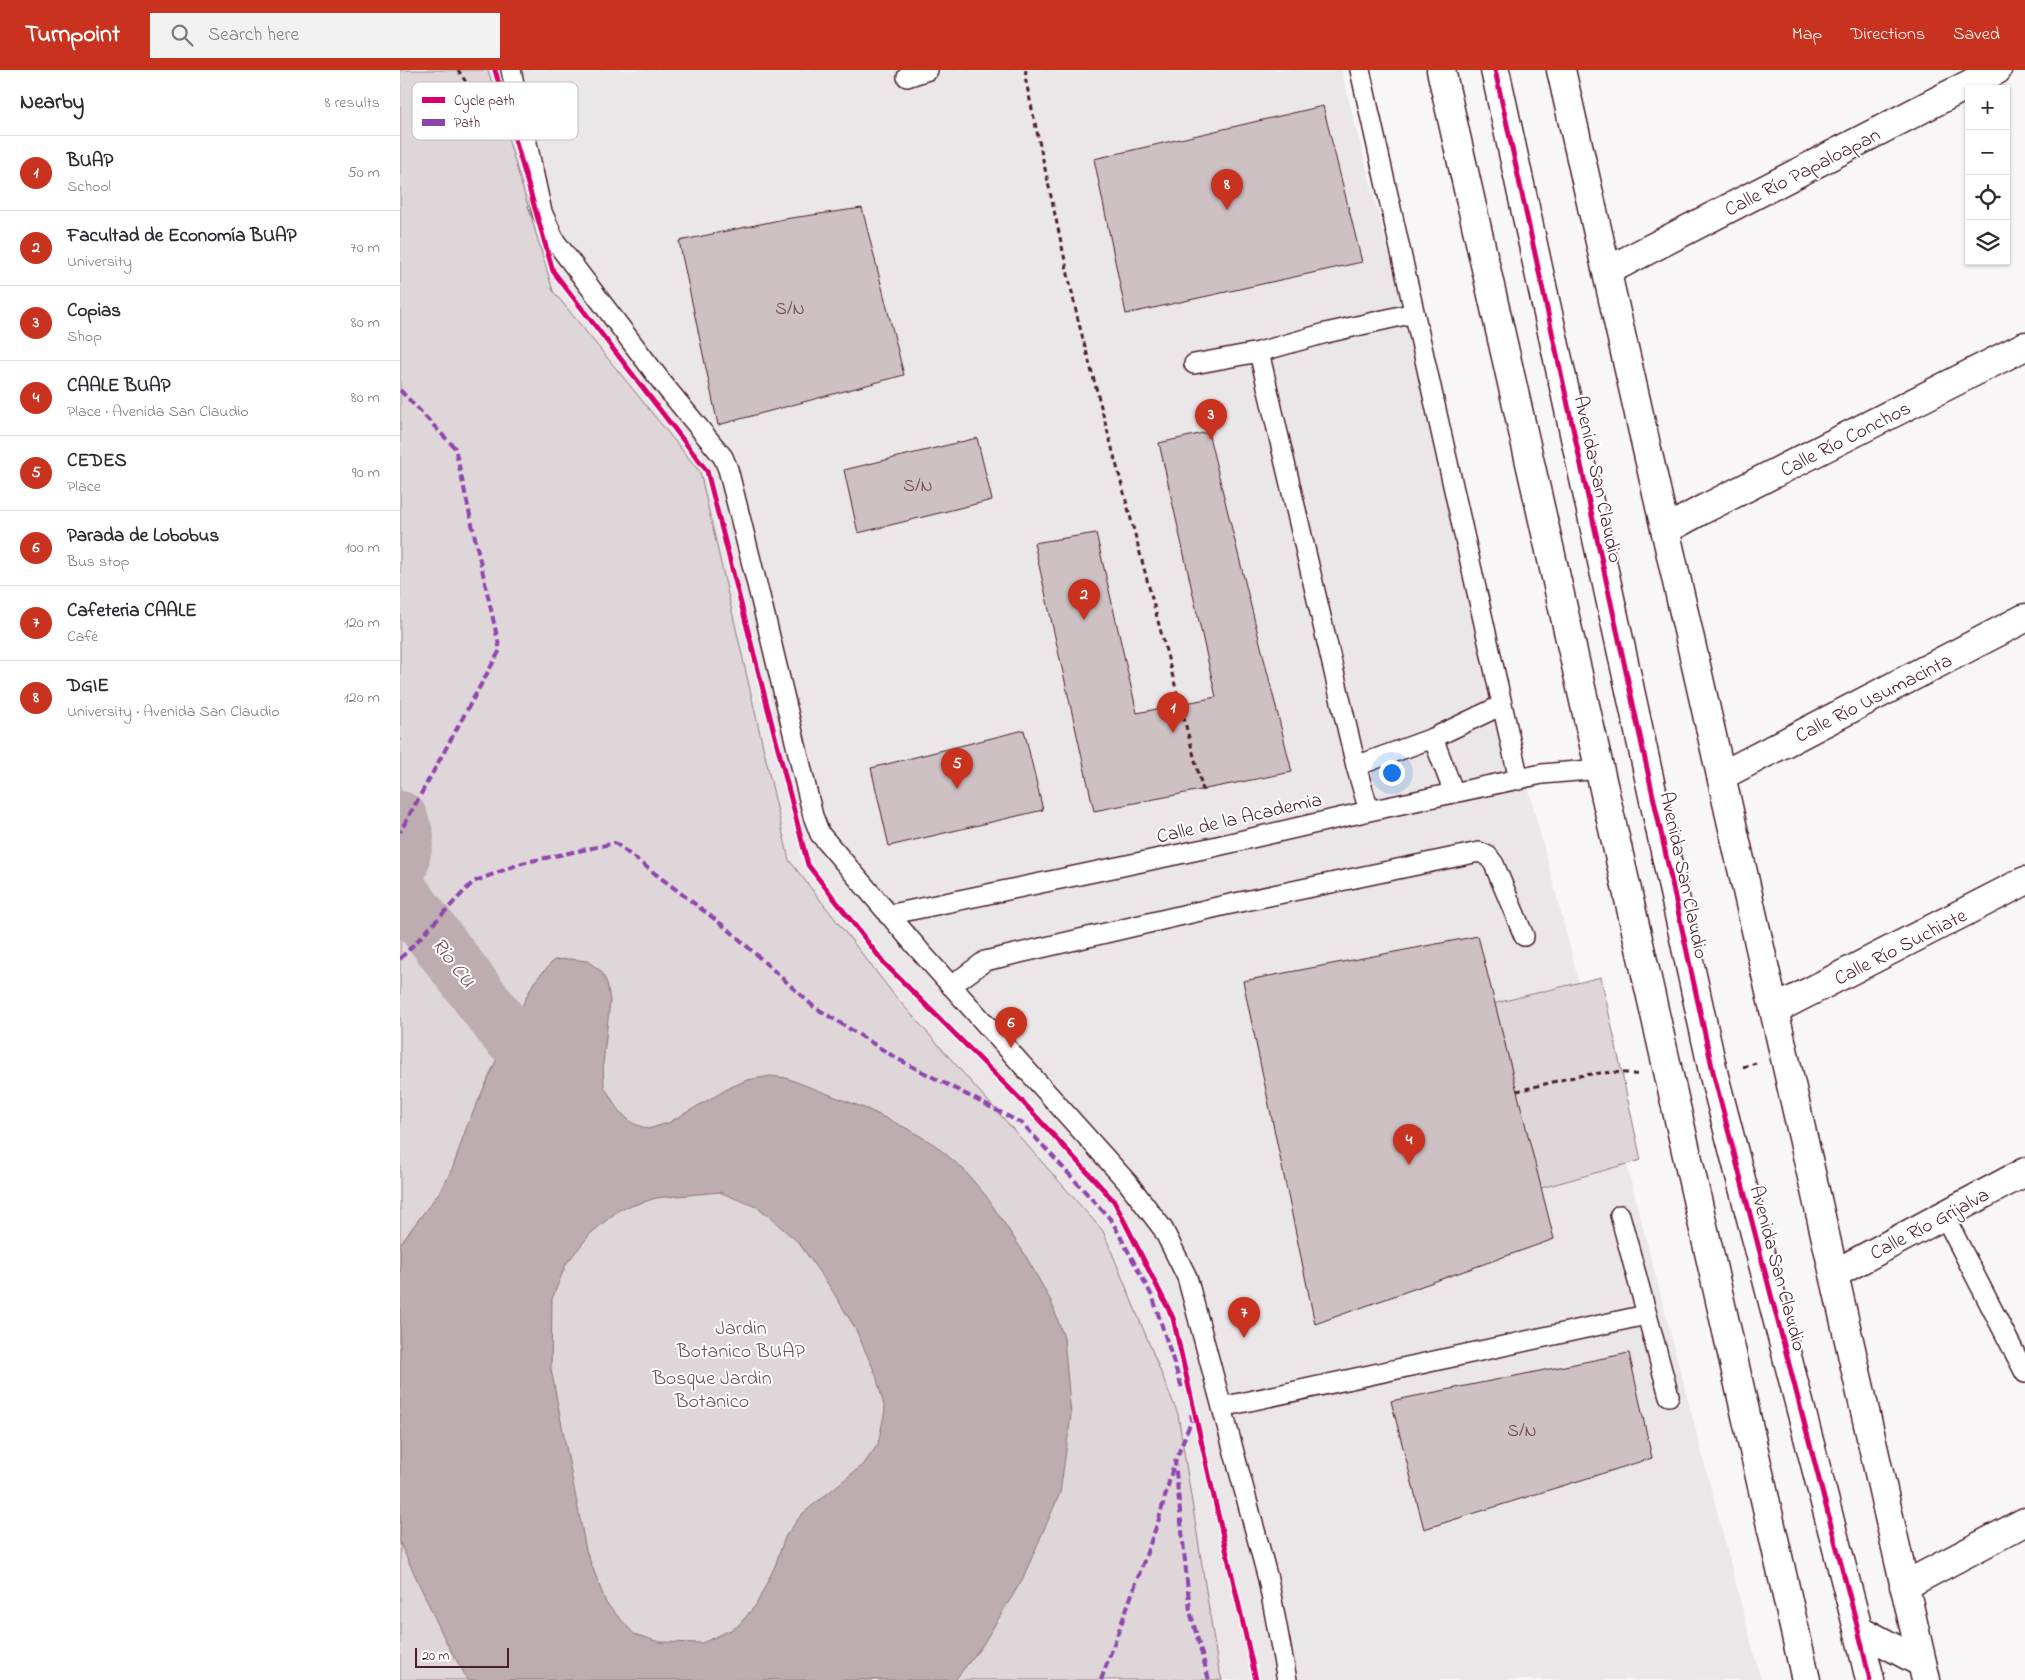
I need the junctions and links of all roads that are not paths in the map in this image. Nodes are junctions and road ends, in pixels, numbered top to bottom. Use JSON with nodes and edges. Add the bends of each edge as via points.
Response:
{"nodes":[{"id":1,"x":928,"y":70,"type":"edge"},
{"id":2,"x":1360,"y":70,"type":"edge"},
{"id":3,"x":1441,"y":70,"type":"edge"},
{"id":4,"x":1495,"y":70,"type":"edge"},
{"id":5,"x":1561,"y":70,"type":"edge"},
{"id":6,"x":1997,"y":70,"type":"edge"},
{"id":7,"x":907,"y":77,"type":"dead end"},
{"id":8,"x":526,"y":140,"type":"edge"},
{"id":9,"x":1607,"y":271,"type":"junction"},
{"id":10,"x":1414,"y":313,"type":"junction"},
{"id":11,"x":2025,"y":346,"type":"edge"},
{"id":12,"x":1259,"y":352,"type":"junction"},
{"id":13,"x":1194,"y":364,"type":"dead end"},
{"id":14,"x":1665,"y":530,"type":"junction"},
{"id":15,"x":2025,"y":618,"type":"edge"},
{"id":16,"x":1502,"y":705,"type":"junction"},
{"id":17,"x":1433,"y":738,"type":"junction"},
{"id":18,"x":1356,"y":766,"type":"junction"},
{"id":19,"x":1600,"y":769,"type":"junction"},
{"id":20,"x":1721,"y":776,"type":"junction"},
{"id":21,"x":1519,"y":780,"type":"junction"},
{"id":22,"x":1454,"y":793,"type":"junction"},
{"id":23,"x":1369,"y":810,"type":"junction"},
{"id":24,"x":2025,"y":881,"type":"edge"},
{"id":25,"x":888,"y":915,"type":"junction"},
{"id":26,"x":1524,"y":936,"type":"dead end"},
{"id":27,"x":951,"y":986,"type":"junction"},
{"id":28,"x":1774,"y":1010,"type":"junction"},
{"id":29,"x":2025,"y":1172,"type":"edge"},
{"id":30,"x":1620,"y":1214,"type":"dead end"},
{"id":31,"x":1944,"y":1215,"type":"junction"},
{"id":32,"x":1834,"y":1274,"type":"junction"},
{"id":33,"x":1646,"y":1315,"type":"junction"},
{"id":34,"x":2025,"y":1373,"type":"edge"},
{"id":35,"x":1670,"y":1396,"type":"dead end"},
{"id":36,"x":1222,"y":1407,"type":"junction"},
{"id":37,"x":2025,"y":1522,"type":"edge"},
{"id":38,"x":1904,"y":1586,"type":"junction"},
{"id":39,"x":1858,"y":1629,"type":"junction"},
{"id":40,"x":1924,"y":1671,"type":"edge"},
{"id":41,"x":1287,"y":1680,"type":"edge"},
{"id":42,"x":1806,"y":1680,"type":"edge"},
{"id":43,"x":1870,"y":1680,"type":"edge"}],
"edges":[{"from":1,"to":7,"type":"lane"},
{"from":2,"to":10,"type":"lane"},
{"from":3,"to":19,"type":"street"},
{"from":4,"to":39,"type":"street","name":"Avenida San Claudio","via":[[1714,1076]]},
{"from":5,"to":9,"type":"street"},
{"from":6,"to":9,"type":"street","name":"Calle Río Papaloapan"},
{"from":8,"to":25,"type":"lane","via":[[542,212],[555,241],[723,457],[764,610],[813,816],[820,834]]},
{"from":9,"to":14,"type":"street"},
{"from":10,"to":12,"type":"lane"},
{"from":10,"to":16,"type":"lane"},
{"from":11,"to":14,"type":"street","name":"Calle Río Conchos"},
{"from":12,"to":13,"type":"lane"},
{"from":12,"to":18,"type":"lane"},
{"from":14,"to":20,"type":"street"},
{"from":15,"to":20,"type":"street","name":"Calle Río Usumacinta"},
{"from":16,"to":17,"type":"lane"},
{"from":16,"to":21,"type":"lane"},
{"from":17,"to":18,"type":"lane"},
{"from":17,"to":22,"type":"lane"},
{"from":18,"to":23,"type":"lane"},
{"from":19,"to":21,"type":"lane","name":"Calle de la Academia","via":[[1542,774]]},
{"from":19,"to":42,"type":"street"},
{"from":20,"to":28,"type":"street"},
{"from":21,"to":22,"type":"lane","name":"Calle de la Academia"},
{"from":22,"to":23,"type":"lane","name":"Calle de la Academia"},
{"from":23,"to":25,"type":"lane","name":"Calle de la Academia","via":[[1213,847]]},
{"from":24,"to":28,"type":"street","name":"Calle Río Suchiate"},
{"from":25,"to":27,"type":"lane"},
{"from":26,"to":27,"type":"lane","via":[[1494,864],[1479,852],[1226,905],[985,961]]},
{"from":27,"to":36,"type":"lane","via":[[1128,1183],[1163,1229],[1187,1277]]},
{"from":28,"to":32,"type":"street"},
{"from":29,"to":31,"type":"street","name":"Calle Río Grijalva"},
{"from":30,"to":33,"type":"lane"},
{"from":31,"to":32,"type":"street","name":"Calle Río Grijalva"},
{"from":31,"to":34,"type":"lane"},
{"from":32,"to":38,"type":"street"},
{"from":33,"to":35,"type":"lane"},
{"from":33,"to":36,"type":"lane"},
{"from":36,"to":41,"type":"lane","via":[[1268,1579]]},
{"from":37,"to":38,"type":"street"},
{"from":38,"to":40,"type":"street"},
{"from":39,"to":40,"type":"street"},
{"from":39,"to":43,"type":"street","name":"Avenida San Claudio"}]}
